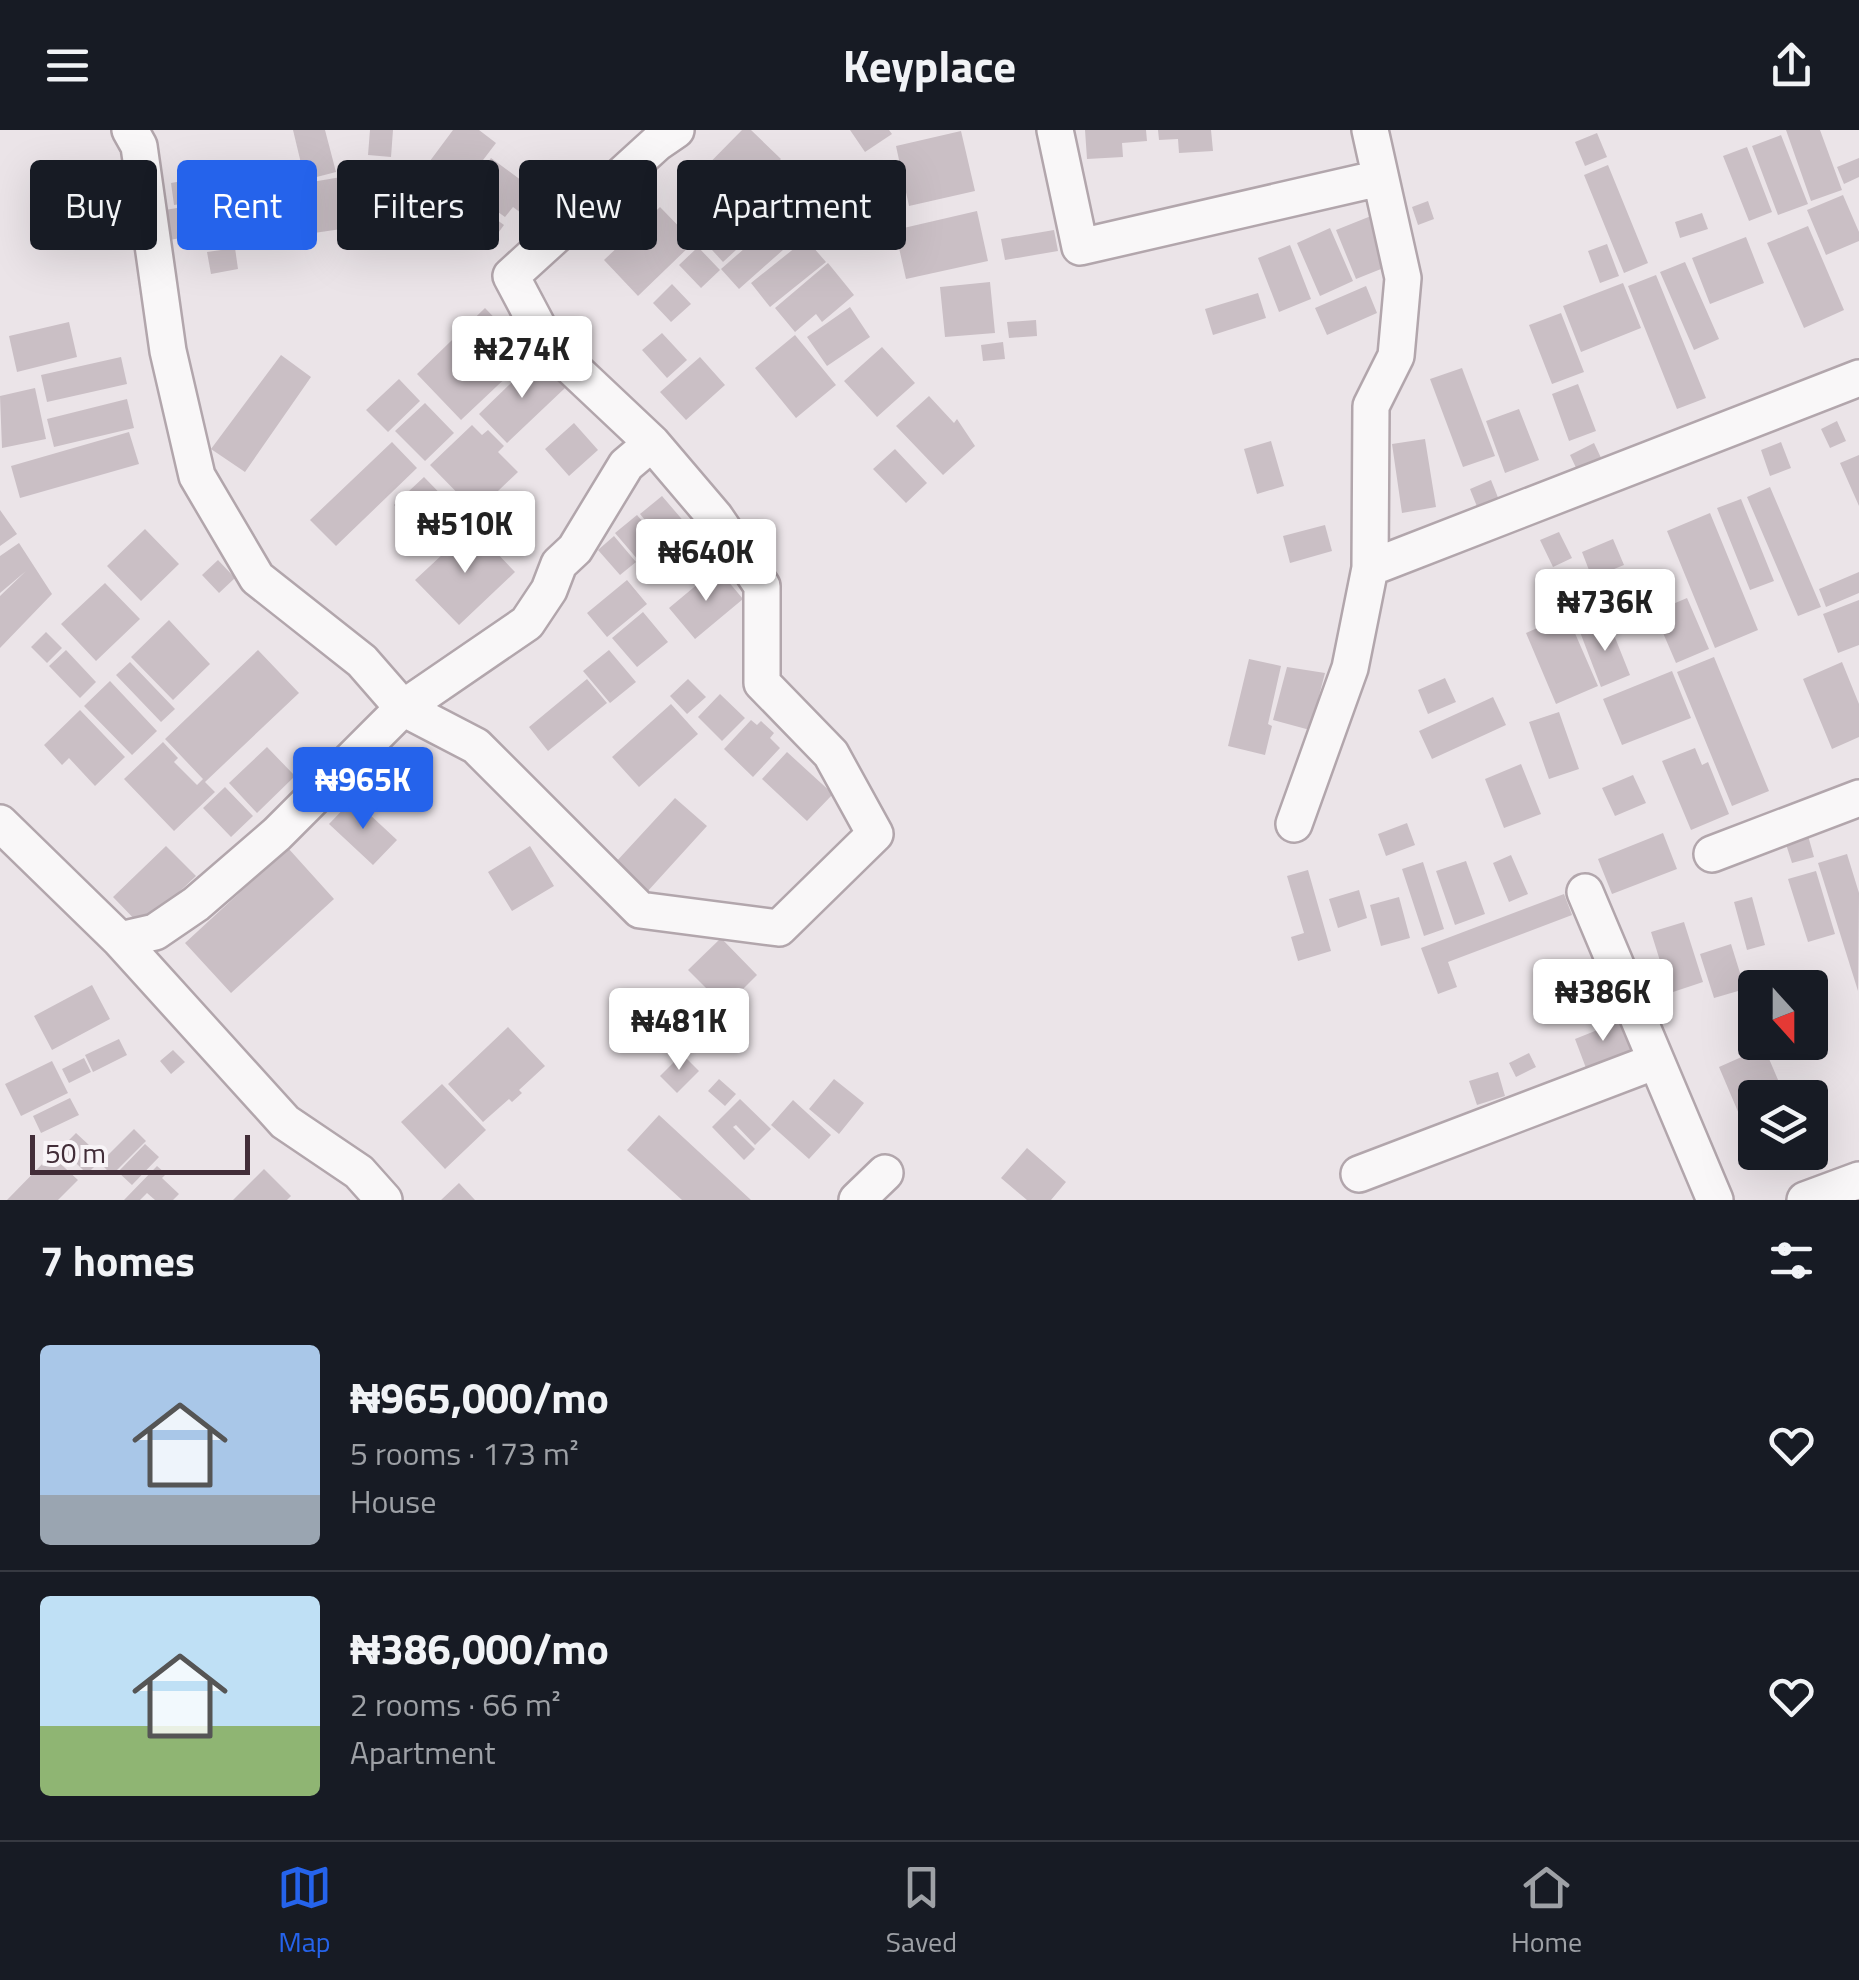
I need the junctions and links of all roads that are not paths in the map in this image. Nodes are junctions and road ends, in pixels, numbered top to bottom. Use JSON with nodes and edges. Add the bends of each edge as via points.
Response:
{"nodes":[{"id":1,"x":130,"y":130,"type":"edge"},
{"id":2,"x":676,"y":130,"type":"edge"},
{"id":3,"x":1055,"y":130,"type":"edge"},
{"id":4,"x":1373,"y":131,"type":"edge"},
{"id":5,"x":1380,"y":178,"type":"junction"},
{"id":6,"x":1859,"y":378,"type":"edge"},
{"id":7,"x":652,"y":443,"type":"junction"},
{"id":8,"x":1370,"y":568,"type":"junction"},
{"id":9,"x":403,"y":708,"type":"junction"},
{"id":10,"x":1859,"y":798,"type":"edge"},
{"id":11,"x":0,"y":823,"type":"edge"},
{"id":12,"x":1294,"y":824,"type":"dead end"},
{"id":13,"x":1712,"y":854,"type":"dead end"},
{"id":14,"x":1585,"y":892,"type":"dead end"},
{"id":15,"x":120,"y":940,"type":"junction"},
{"id":16,"x":1656,"y":1060,"type":"junction"},
{"id":17,"x":885,"y":1173,"type":"dead end"},
{"id":18,"x":1359,"y":1174,"type":"dead end"},
{"id":19,"x":1859,"y":1180,"type":"edge"},
{"id":20,"x":384,"y":1200,"type":"edge"},
{"id":21,"x":857,"y":1200,"type":"edge"},
{"id":22,"x":1714,"y":1200,"type":"edge"},
{"id":23,"x":1805,"y":1200,"type":"edge"}],
"edges":[{"from":1,"to":9,"type":"street","via":[[139,146],[168,352],[197,476],[257,578],[362,661]]},
{"from":2,"to":7,"type":"street","via":[[512,276],[547,344]]},
{"from":3,"to":5,"type":"street","via":[[1080,247]]},
{"from":4,"to":5,"type":"street"},
{"from":5,"to":8,"type":"street","via":[[1403,278],[1396,356],[1371,406]]},
{"from":6,"to":8,"type":"street"},
{"from":7,"to":9,"type":"street","via":[[626,465],[527,624]]},
{"from":7,"to":9,"type":"street","via":[[762,586],[762,682],[830,754],[875,834],[779,928],[640,910],[476,746]]},
{"from":8,"to":12,"type":"street","via":[[1350,668]]},
{"from":9,"to":15,"type":"street","via":[[196,904],[156,932]]},
{"from":10,"to":13,"type":"street"},
{"from":11,"to":15,"type":"street"},
{"from":14,"to":16,"type":"street"},
{"from":15,"to":20,"type":"street","via":[[285,1122],[359,1172]]},
{"from":16,"to":18,"type":"street"},
{"from":16,"to":22,"type":"street"},
{"from":17,"to":21,"type":"street"},
{"from":19,"to":23,"type":"street"}]}
